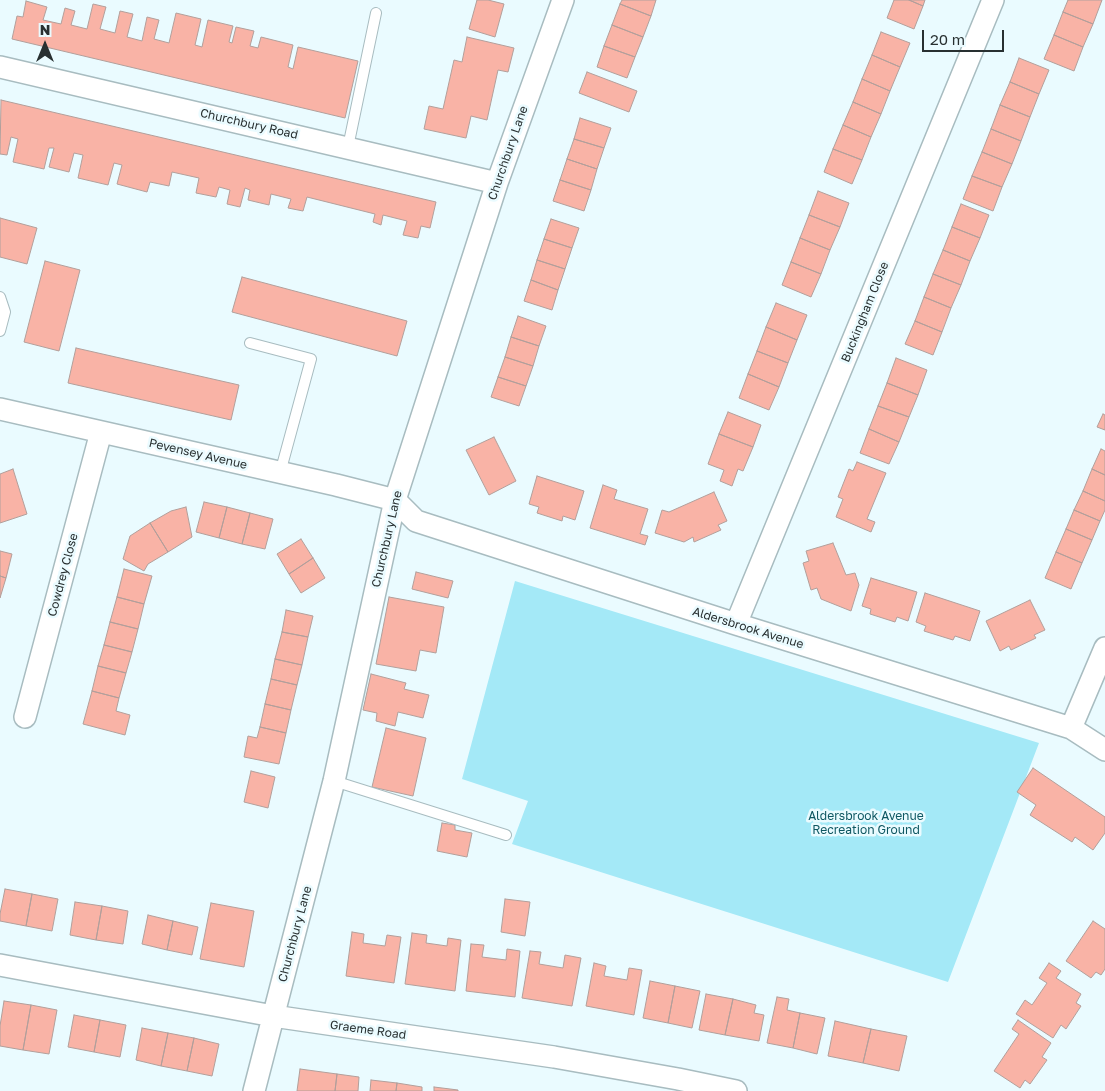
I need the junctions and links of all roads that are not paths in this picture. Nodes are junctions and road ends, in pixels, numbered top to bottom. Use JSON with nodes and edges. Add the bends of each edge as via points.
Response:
{"nodes":[{"id":1,"x":563,"y":0,"type":"edge"},
{"id":2,"x":993,"y":0,"type":"edge"},
{"id":3,"x":376,"y":13,"type":"dead end"},
{"id":4,"x":0,"y":66,"type":"edge"},
{"id":5,"x":348,"y":147,"type":"junction"},
{"id":6,"x":497,"y":183,"type":"junction"},
{"id":7,"x":0,"y":298,"type":"edge"},
{"id":8,"x":0,"y":331,"type":"edge"},
{"id":9,"x":250,"y":343,"type":"dead end"},
{"id":10,"x":0,"y":410,"type":"edge"},
{"id":11,"x":101,"y":432,"type":"junction"},
{"id":12,"x":280,"y":473,"type":"junction"},
{"id":13,"x":395,"y":500,"type":"junction"},
{"id":14,"x":736,"y":624,"type":"junction"},
{"id":15,"x":1105,"y":648,"type":"edge"},
{"id":16,"x":25,"y":717,"type":"dead end"},
{"id":17,"x":1071,"y":728,"type":"junction"},
{"id":18,"x":1105,"y":750,"type":"edge"},
{"id":19,"x":334,"y":781,"type":"junction"},
{"id":20,"x":506,"y":835,"type":"dead end"},
{"id":21,"x":0,"y":965,"type":"edge"},
{"id":22,"x":273,"y":1016,"type":"junction"},
{"id":23,"x":254,"y":1091,"type":"edge"},
{"id":24,"x":736,"y":1091,"type":"edge"}],
"edges":[{"from":1,"to":6,"type":"street","name":"Churchbury Lane"},
{"from":2,"to":14,"type":"street","name":"Buckingham Close"},
{"from":3,"to":5,"type":"lane"},
{"from":4,"to":5,"type":"street","name":"Churchbury Road"},
{"from":5,"to":6,"type":"street","name":"Churchbury Road"},
{"from":6,"to":13,"type":"street","name":"Churchbury Lane"},
{"from":7,"to":8,"type":"lane","via":[[4,312]]},
{"from":9,"to":12,"type":"lane","via":[[311,359]]},
{"from":10,"to":11,"type":"street","name":"Pevensey Avenue"},
{"from":11,"to":12,"type":"street","name":"Pevensey Avenue"},
{"from":11,"to":16,"type":"street","name":"Cowdrey Close"},
{"from":12,"to":13,"type":"street","name":"Pevensey Avenue"},
{"from":13,"to":14,"type":"street","name":"Aldersbrook Avenue","via":[[416,521]]},
{"from":13,"to":19,"type":"street","name":"Churchbury Lane"},
{"from":14,"to":17,"type":"street","name":"Aldersbrook Avenue"},
{"from":15,"to":17,"type":"street"},
{"from":17,"to":18,"type":"street","name":"Aldersbrook Avenue"},
{"from":19,"to":20,"type":"lane"},
{"from":19,"to":22,"type":"street","name":"Churchbury Lane"},
{"from":21,"to":22,"type":"street","name":"Graeme Road"},
{"from":22,"to":23,"type":"street","name":"Churchbury Lane"},
{"from":22,"to":24,"type":"street","name":"Graeme Road","via":[[554,1057]]}]}
